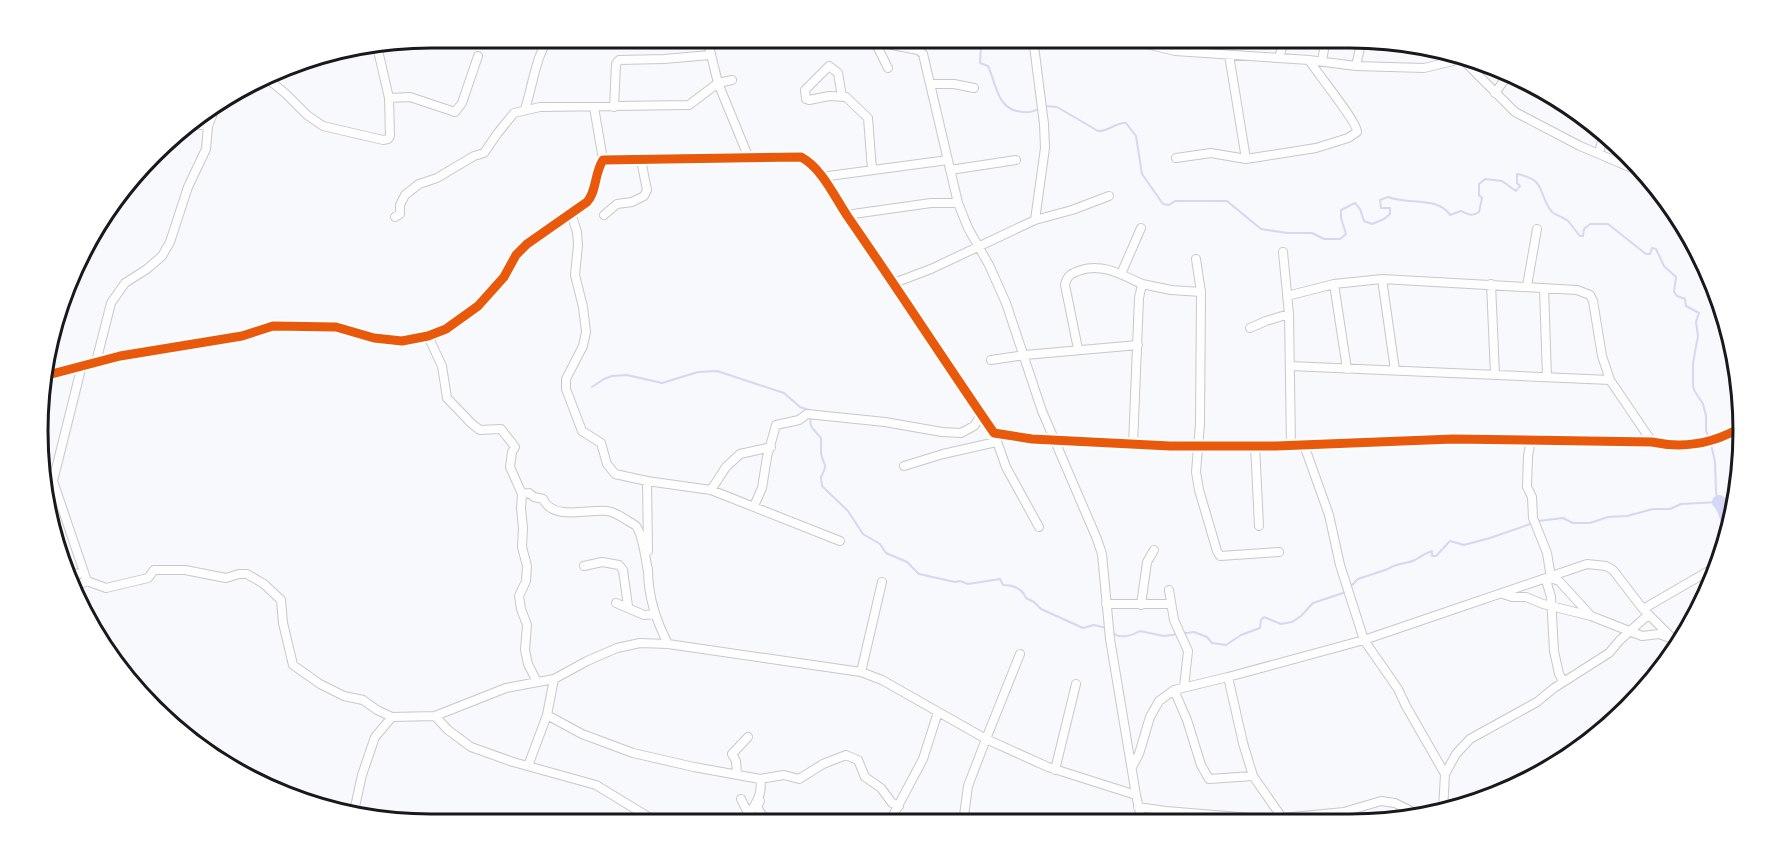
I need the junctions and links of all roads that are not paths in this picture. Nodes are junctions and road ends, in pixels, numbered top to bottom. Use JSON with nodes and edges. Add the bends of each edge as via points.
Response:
{"nodes":[{"id":1,"x":544,"y":48,"type":"edge"},
{"id":2,"x":709,"y":48,"type":"edge"},
{"id":3,"x":878,"y":48,"type":"edge"},
{"id":4,"x":908,"y":48,"type":"edge"},
{"id":5,"x":1035,"y":48,"type":"edge"},
{"id":6,"x":1163,"y":48,"type":"edge"},
{"id":7,"x":1196,"y":48,"type":"edge"},
{"id":8,"x":1282,"y":48,"type":"edge"},
{"id":9,"x":1324,"y":48,"type":"edge"},
{"id":10,"x":1360,"y":48,"type":"edge"},
{"id":11,"x":379,"y":51,"type":"edge"},
{"id":12,"x":1196,"y":52,"type":"junction"},
{"id":13,"x":1230,"y":55,"type":"junction"},
{"id":14,"x":478,"y":56,"type":"dead end"},
{"id":15,"x":710,"y":56,"type":"junction"},
{"id":16,"x":1279,"y":58,"type":"junction"},
{"id":17,"x":1309,"y":60,"type":"junction"},
{"id":18,"x":1322,"y":61,"type":"junction"},
{"id":19,"x":1451,"y":62,"type":"edge"},
{"id":20,"x":1356,"y":66,"type":"junction"},
{"id":21,"x":1470,"y":67,"type":"edge"},
{"id":22,"x":888,"y":68,"type":"dead end"},
{"id":23,"x":732,"y":80,"type":"dead end"},
{"id":24,"x":1504,"y":80,"type":"edge"},
{"id":25,"x":273,"y":82,"type":"edge"},
{"id":26,"x":717,"y":83,"type":"junction"},
{"id":27,"x":930,"y":84,"type":"junction"},
{"id":28,"x":974,"y":88,"type":"dead end"},
{"id":29,"x":1495,"y":93,"type":"junction"},
{"id":30,"x":842,"y":97,"type":"junction"},
{"id":31,"x":388,"y":98,"type":"junction"},
{"id":32,"x":594,"y":107,"type":"junction"},
{"id":33,"x":614,"y":107,"type":"junction"},
{"id":34,"x":525,"y":109,"type":"junction"},
{"id":35,"x":211,"y":118,"type":"edge"},
{"id":36,"x":201,"y":125,"type":"edge"},
{"id":37,"x":208,"y":126,"type":"junction"},
{"id":38,"x":1602,"y":142,"type":"edge"},
{"id":39,"x":1599,"y":153,"type":"junction"},
{"id":40,"x":748,"y":156,"type":"junction"},
{"id":41,"x":1176,"y":158,"type":"dead end"},
{"id":42,"x":1246,"y":159,"type":"junction"},
{"id":43,"x":603,"y":160,"type":"junction"},
{"id":44,"x":641,"y":160,"type":"junction"},
{"id":45,"x":948,"y":160,"type":"junction"},
{"id":46,"x":1016,"y":160,"type":"dead end"},
{"id":47,"x":1626,"y":165,"type":"edge"},
{"id":48,"x":872,"y":170,"type":"junction"},
{"id":49,"x":950,"y":170,"type":"junction"},
{"id":50,"x":821,"y":177,"type":"junction"},
{"id":51,"x":1109,"y":196,"type":"dead end"},
{"id":52,"x":958,"y":202,"type":"junction"},
{"id":53,"x":571,"y":213,"type":"junction"},
{"id":54,"x":604,"y":215,"type":"dead end"},
{"id":55,"x":846,"y":215,"type":"junction"},
{"id":56,"x":395,"y":217,"type":"dead end"},
{"id":57,"x":1035,"y":220,"type":"junction"},
{"id":58,"x":1141,"y":228,"type":"dead end"},
{"id":59,"x":1537,"y":229,"type":"dead end"},
{"id":60,"x":977,"y":246,"type":"junction"},
{"id":61,"x":1283,"y":252,"type":"dead end"},
{"id":62,"x":1196,"y":259,"type":"dead end"},
{"id":63,"x":1121,"y":274,"type":"junction"},
{"id":64,"x":1382,"y":279,"type":"junction"},
{"id":65,"x":894,"y":283,"type":"junction"},
{"id":66,"x":1142,"y":284,"type":"junction"},
{"id":67,"x":1334,"y":284,"type":"junction"},
{"id":68,"x":1491,"y":284,"type":"junction"},
{"id":69,"x":1527,"y":286,"type":"junction"},
{"id":70,"x":1544,"y":288,"type":"junction"},
{"id":71,"x":1201,"y":292,"type":"junction"},
{"id":72,"x":1287,"y":296,"type":"junction"},
{"id":73,"x":1289,"y":314,"type":"junction"},
{"id":74,"x":1250,"y":328,"type":"dead end"},
{"id":75,"x":428,"y":336,"type":"junction"},
{"id":76,"x":1138,"y":345,"type":"junction"},
{"id":77,"x":1078,"y":349,"type":"junction"},
{"id":78,"x":1025,"y":355,"type":"junction"},
{"id":79,"x":992,"y":360,"type":"dead end"},
{"id":80,"x":96,"y":362,"type":"junction"},
{"id":81,"x":82,"y":366,"type":"junction"},
{"id":82,"x":1290,"y":366,"type":"junction"},
{"id":83,"x":1347,"y":369,"type":"junction"},
{"id":84,"x":1395,"y":370,"type":"junction"},
{"id":85,"x":52,"y":374,"type":"edge"},
{"id":86,"x":1496,"y":375,"type":"junction"},
{"id":87,"x":1547,"y":377,"type":"junction"},
{"id":88,"x":1610,"y":380,"type":"junction"},
{"id":89,"x":981,"y":416,"type":"junction"},
{"id":90,"x":1733,"y":431,"type":"edge"},
{"id":91,"x":995,"y":437,"type":"junction"},
{"id":92,"x":1054,"y":440,"type":"junction"},
{"id":93,"x":1531,"y":440,"type":"junction"},
{"id":94,"x":1652,"y":442,"type":"junction"},
{"id":95,"x":1133,"y":445,"type":"junction"},
{"id":96,"x":1291,"y":445,"type":"junction"},
{"id":97,"x":1304,"y":445,"type":"junction"},
{"id":98,"x":1199,"y":446,"type":"junction"},
{"id":99,"x":1255,"y":446,"type":"junction"},
{"id":100,"x":771,"y":447,"type":"junction"},
{"id":101,"x":904,"y":466,"type":"dead end"},
{"id":102,"x":53,"y":481,"type":"joint"},
{"id":103,"x":647,"y":481,"type":"junction"},
{"id":104,"x":711,"y":490,"type":"junction"},
{"id":105,"x":522,"y":494,"type":"junction"},
{"id":106,"x":754,"y":506,"type":"junction"},
{"id":107,"x":1259,"y":526,"type":"dead end"},
{"id":108,"x":1039,"y":527,"type":"dead end"},
{"id":109,"x":840,"y":541,"type":"dead end"},
{"id":110,"x":1154,"y":550,"type":"dead end"},
{"id":111,"x":1279,"y":552,"type":"dead end"},
{"id":112,"x":584,"y":566,"type":"dead end"},
{"id":113,"x":648,"y":572,"type":"junction"},
{"id":114,"x":1706,"y":574,"type":"edge"},
{"id":115,"x":76,"y":575,"type":"edge"},
{"id":116,"x":86,"y":578,"type":"junction"},
{"id":117,"x":1549,"y":579,"type":"junction"},
{"id":118,"x":882,"y":582,"type":"dead end"},
{"id":119,"x":79,"y":583,"type":"edge"},
{"id":120,"x":1169,"y":590,"type":"dead end"},
{"id":121,"x":1503,"y":594,"type":"junction"},
{"id":122,"x":616,"y":603,"type":"dead end"},
{"id":123,"x":1106,"y":604,"type":"junction"},
{"id":124,"x":1171,"y":604,"type":"junction"},
{"id":125,"x":1141,"y":605,"type":"junction"},
{"id":126,"x":628,"y":606,"type":"junction"},
{"id":127,"x":1552,"y":606,"type":"junction"},
{"id":128,"x":1646,"y":612,"type":"junction"},
{"id":129,"x":655,"y":614,"type":"junction"},
{"id":130,"x":1591,"y":616,"type":"junction"},
{"id":131,"x":1629,"y":633,"type":"junction"},
{"id":132,"x":1673,"y":636,"type":"edge"},
{"id":133,"x":1672,"y":638,"type":"edge"},
{"id":134,"x":1364,"y":640,"type":"junction"},
{"id":135,"x":668,"y":644,"type":"junction"},
{"id":136,"x":1020,"y":654,"type":"dead end"},
{"id":137,"x":861,"y":672,"type":"junction"},
{"id":138,"x":1228,"y":677,"type":"junction"},
{"id":139,"x":555,"y":679,"type":"junction"},
{"id":140,"x":1563,"y":681,"type":"junction"},
{"id":141,"x":537,"y":682,"type":"junction"},
{"id":142,"x":1076,"y":684,"type":"dead end"},
{"id":143,"x":1184,"y":687,"type":"junction"},
{"id":144,"x":1174,"y":690,"type":"junction"},
{"id":145,"x":938,"y":712,"type":"junction"},
{"id":146,"x":547,"y":715,"type":"junction"},
{"id":147,"x":435,"y":716,"type":"junction"},
{"id":148,"x":392,"y":717,"type":"junction"},
{"id":149,"x":748,"y":737,"type":"dead end"},
{"id":150,"x":986,"y":739,"type":"junction"},
{"id":151,"x":528,"y":766,"type":"junction"},
{"id":152,"x":1132,"y":767,"type":"junction"},
{"id":153,"x":1055,"y":770,"type":"junction"},
{"id":154,"x":737,"y":774,"type":"junction"},
{"id":155,"x":1445,"y":774,"type":"junction"},
{"id":156,"x":1253,"y":776,"type":"junction"},
{"id":157,"x":760,"y":779,"type":"junction"},
{"id":158,"x":760,"y":793,"type":"junction"},
{"id":159,"x":1136,"y":795,"type":"junction"},
{"id":160,"x":741,"y":799,"type":"dead end"},
{"id":161,"x":1443,"y":802,"type":"edge"},
{"id":162,"x":899,"y":806,"type":"junction"},
{"id":163,"x":354,"y":807,"type":"edge"},
{"id":164,"x":1138,"y":807,"type":"junction"},
{"id":165,"x":1408,"y":810,"type":"edge"},
{"id":166,"x":644,"y":814,"type":"edge"},
{"id":167,"x":748,"y":814,"type":"joint"},
{"id":168,"x":762,"y":814,"type":"edge"},
{"id":169,"x":894,"y":814,"type":"edge"},
{"id":170,"x":964,"y":814,"type":"edge"},
{"id":171,"x":1140,"y":814,"type":"edge"},
{"id":172,"x":1210,"y":814,"type":"edge"},
{"id":173,"x":1280,"y":814,"type":"edge"},
{"id":174,"x":1329,"y":814,"type":"edge"}],
"edges":[{"from":1,"to":34,"type":"street"},
{"from":2,"to":15,"type":"street"},
{"from":3,"to":22,"type":"street"},
{"from":4,"to":27,"type":"street","via":[[918,50],[926,61]]},
{"from":5,"to":57,"type":"street","via":[[1044,148]]},
{"from":6,"to":12,"type":"street"},
{"from":7,"to":12,"type":"street"},
{"from":8,"to":16,"type":"street"},
{"from":9,"to":18,"type":"street"},
{"from":10,"to":20,"type":"street"},
{"from":11,"to":31,"type":"street"},
{"from":12,"to":13,"type":"street"},
{"from":13,"to":16,"type":"street"},
{"from":13,"to":42,"type":"street"},
{"from":14,"to":31,"type":"street","via":[[455,112],[410,98]]},
{"from":15,"to":26,"type":"street"},
{"from":15,"to":33,"type":"street","via":[[619,60]]},
{"from":16,"to":17,"type":"street"},
{"from":17,"to":18,"type":"street"},
{"from":17,"to":42,"type":"street","via":[[1349,114],[1357,132],[1323,146]]},
{"from":18,"to":20,"type":"street"},
{"from":19,"to":20,"type":"street","via":[[1424,68]]},
{"from":21,"to":29,"type":"street"},
{"from":23,"to":26,"type":"street"},
{"from":24,"to":29,"type":"street"},
{"from":25,"to":31,"type":"street","via":[[322,126],[383,140],[390,136]]},
{"from":26,"to":33,"type":"street","via":[[689,105]]},
{"from":26,"to":40,"type":"street"},
{"from":27,"to":28,"type":"street"},
{"from":27,"to":45,"type":"street"},
{"from":29,"to":39,"type":"street","via":[[1515,112]]},
{"from":30,"to":30,"type":"street","via":[[838,73],[829,66],[805,90],[809,100]]},
{"from":30,"to":48,"type":"street","via":[[868,118]]},
{"from":32,"to":33,"type":"street"},
{"from":32,"to":34,"type":"street"},
{"from":32,"to":43,"type":"street"},
{"from":34,"to":56,"type":"street","via":[[510,117],[484,153],[419,184],[405,195],[400,214]]},
{"from":35,"to":37,"type":"street"},
{"from":36,"to":37,"type":"street"},
{"from":37,"to":80,"type":"street","via":[[206,149],[188,187],[170,242],[162,256],[125,283],[111,303]]},
{"from":38,"to":39,"type":"street"},
{"from":39,"to":47,"type":"street"},
{"from":40,"to":44,"type":"street"},
{"from":40,"to":50,"type":"street","via":[[801,157]]},
{"from":41,"to":42,"type":"street","via":[[1210,153]]},
{"from":43,"to":44,"type":"street"},
{"from":43,"to":53,"type":"street","via":[[595,177],[593,196]]},
{"from":44,"to":54,"type":"street","via":[[647,190],[644,196],[617,204]]},
{"from":45,"to":48,"type":"street"},
{"from":45,"to":49,"type":"street"},
{"from":46,"to":49,"type":"street"},
{"from":48,"to":50,"type":"street"},
{"from":49,"to":52,"type":"street"},
{"from":50,"to":55,"type":"street"},
{"from":51,"to":57,"type":"street"},
{"from":52,"to":55,"type":"street"},
{"from":52,"to":60,"type":"street"},
{"from":53,"to":75,"type":"street","via":[[516,255],[504,277],[478,306],[446,329]]},
{"from":53,"to":103,"type":"street","via":[[578,245],[575,275],[586,332],[566,389],[582,431],[601,443],[610,470]]},
{"from":55,"to":65,"type":"street"},
{"from":57,"to":60,"type":"street"},
{"from":58,"to":63,"type":"street"},
{"from":59,"to":69,"type":"street"},
{"from":60,"to":65,"type":"street"},
{"from":60,"to":78,"type":"street","via":[[1006,303]]},
{"from":61,"to":72,"type":"street"},
{"from":62,"to":71,"type":"street"},
{"from":63,"to":66,"type":"street"},
{"from":63,"to":77,"type":"street","via":[[1104,267],[1089,267],[1066,278]]},
{"from":64,"to":67,"type":"street"},
{"from":64,"to":68,"type":"street"},
{"from":64,"to":84,"type":"street"},
{"from":65,"to":89,"type":"street"},
{"from":66,"to":71,"type":"street"},
{"from":66,"to":76,"type":"street"},
{"from":67,"to":72,"type":"street"},
{"from":67,"to":83,"type":"street"},
{"from":68,"to":69,"type":"street"},
{"from":68,"to":86,"type":"street"},
{"from":69,"to":70,"type":"street"},
{"from":70,"to":87,"type":"street"},
{"from":70,"to":88,"type":"street","via":[[1590,295]]},
{"from":71,"to":98,"type":"street"},
{"from":72,"to":73,"type":"street"},
{"from":73,"to":74,"type":"street"},
{"from":73,"to":82,"type":"street"},
{"from":75,"to":80,"type":"street","via":[[402,341],[336,327],[273,326],[242,336]]},
{"from":75,"to":105,"type":"street","via":[[442,366],[447,398],[480,430],[501,429],[515,447],[510,467]]},
{"from":76,"to":77,"type":"street"},
{"from":76,"to":95,"type":"street"},
{"from":77,"to":78,"type":"street"},
{"from":78,"to":79,"type":"street"},
{"from":78,"to":92,"type":"street"},
{"from":80,"to":81,"type":"street"},
{"from":81,"to":85,"type":"street"},
{"from":81,"to":102,"type":"street"},
{"from":82,"to":83,"type":"street"},
{"from":82,"to":96,"type":"street"},
{"from":83,"to":84,"type":"street"},
{"from":84,"to":86,"type":"street"},
{"from":86,"to":87,"type":"street"},
{"from":87,"to":88,"type":"street"},
{"from":88,"to":94,"type":"street"},
{"from":89,"to":91,"type":"street"},
{"from":89,"to":100,"type":"street","via":[[974,426],[961,433],[807,414],[776,425]]},
{"from":90,"to":94,"type":"street","via":[[1711,442],[1672,447]]},
{"from":91,"to":92,"type":"street"},
{"from":91,"to":101,"type":"street"},
{"from":91,"to":108,"type":"street","via":[[1005,466]]},
{"from":92,"to":95,"type":"street"},
{"from":92,"to":123,"type":"street","via":[[1102,554]]},
{"from":93,"to":94,"type":"street"},
{"from":93,"to":97,"type":"street","via":[[1429,439]]},
{"from":93,"to":117,"type":"street","via":[[1527,487],[1546,552]]},
{"from":95,"to":98,"type":"street"},
{"from":96,"to":97,"type":"street"},
{"from":96,"to":99,"type":"street"},
{"from":97,"to":134,"type":"street","via":[[1329,515]]},
{"from":98,"to":99,"type":"street"},
{"from":98,"to":111,"type":"street","via":[[1199,490],[1220,556]]},
{"from":99,"to":107,"type":"street"},
{"from":100,"to":104,"type":"street","via":[[740,454]]},
{"from":100,"to":106,"type":"street"},
{"from":102,"to":116,"type":"street"},
{"from":103,"to":104,"type":"street"},
{"from":103,"to":113,"type":"street"},
{"from":104,"to":106,"type":"street"},
{"from":105,"to":113,"type":"street","via":[[543,499],[559,513],[610,512],[623,518],[637,527]]},
{"from":105,"to":141,"type":"street","via":[[522,547],[527,566],[519,596],[527,625],[525,650]]},
{"from":106,"to":109,"type":"street"},
{"from":110,"to":125,"type":"street","via":[[1147,562]]},
{"from":112,"to":126,"type":"street","via":[[602,562],[619,566],[623,570]]},
{"from":113,"to":129,"type":"street"},
{"from":114,"to":128,"type":"street"},
{"from":115,"to":116,"type":"street"},
{"from":116,"to":119,"type":"street"},
{"from":116,"to":148,"type":"street","via":[[106,588],[148,578],[154,570],[185,570],[226,578],[247,574],[281,600],[293,665],[320,684],[363,700]]},
{"from":117,"to":121,"type":"street"},
{"from":117,"to":127,"type":"street"},
{"from":117,"to":128,"type":"street","via":[[1587,564],[1606,566]]},
{"from":117,"to":130,"type":"street","via":[[1559,581]]},
{"from":118,"to":137,"type":"street"},
{"from":120,"to":124,"type":"street"},
{"from":121,"to":127,"type":"street"},
{"from":121,"to":134,"type":"street"},
{"from":122,"to":126,"type":"street"},
{"from":123,"to":125,"type":"street"},
{"from":123,"to":152,"type":"street"},
{"from":124,"to":125,"type":"street"},
{"from":124,"to":143,"type":"street","via":[[1188,651]]},
{"from":126,"to":129,"type":"street","via":[[644,615]]},
{"from":127,"to":130,"type":"street"},
{"from":127,"to":140,"type":"street","via":[[1553,643]]},
{"from":128,"to":131,"type":"street"},
{"from":128,"to":132,"type":"street"},
{"from":129,"to":135,"type":"street"},
{"from":130,"to":131,"type":"street"},
{"from":131,"to":133,"type":"street"},
{"from":131,"to":140,"type":"street","via":[[1609,653]]},
{"from":134,"to":138,"type":"street"},
{"from":134,"to":155,"type":"street","via":[[1398,689]]},
{"from":135,"to":137,"type":"street"},
{"from":135,"to":139,"type":"street","via":[[639,643],[617,648]]},
{"from":136,"to":150,"type":"street"},
{"from":137,"to":145,"type":"street"},
{"from":138,"to":143,"type":"street"},
{"from":138,"to":156,"type":"street"},
{"from":139,"to":141,"type":"street"},
{"from":139,"to":146,"type":"street"},
{"from":140,"to":155,"type":"street","via":[[1538,702],[1470,739]]},
{"from":141,"to":147,"type":"street","via":[[506,688]]},
{"from":142,"to":153,"type":"street"},
{"from":143,"to":144,"type":"street"},
{"from":144,"to":152,"type":"street","via":[[1159,701],[1150,717]]},
{"from":144,"to":156,"type":"street","via":[[1209,779]]},
{"from":145,"to":150,"type":"street"},
{"from":145,"to":162,"type":"street","via":[[923,759]]},
{"from":146,"to":151,"type":"street"},
{"from":146,"to":154,"type":"street","via":[[582,734],[633,753]]},
{"from":147,"to":148,"type":"street"},
{"from":147,"to":151,"type":"street","via":[[471,747]]},
{"from":148,"to":163,"type":"street","via":[[375,737]]},
{"from":149,"to":154,"type":"street","via":[[732,754]]},
{"from":150,"to":153,"type":"street"},
{"from":150,"to":170,"type":"street","via":[[968,786]]},
{"from":151,"to":166,"type":"street","via":[[596,785]]},
{"from":152,"to":159,"type":"street"},
{"from":153,"to":159,"type":"street"},
{"from":154,"to":157,"type":"street"},
{"from":155,"to":161,"type":"street"},
{"from":156,"to":173,"type":"street"},
{"from":157,"to":158,"type":"street"},
{"from":157,"to":162,"type":"street","via":[[799,779],[846,755],[858,760],[865,777]]},
{"from":158,"to":167,"type":"street"},
{"from":158,"to":168,"type":"street","via":[[758,811]]},
{"from":159,"to":164,"type":"street"},
{"from":160,"to":167,"type":"street"},
{"from":162,"to":169,"type":"street"},
{"from":164,"to":171,"type":"street"},
{"from":164,"to":172,"type":"street"},
{"from":165,"to":174,"type":"street","via":[[1381,801]]}]}
